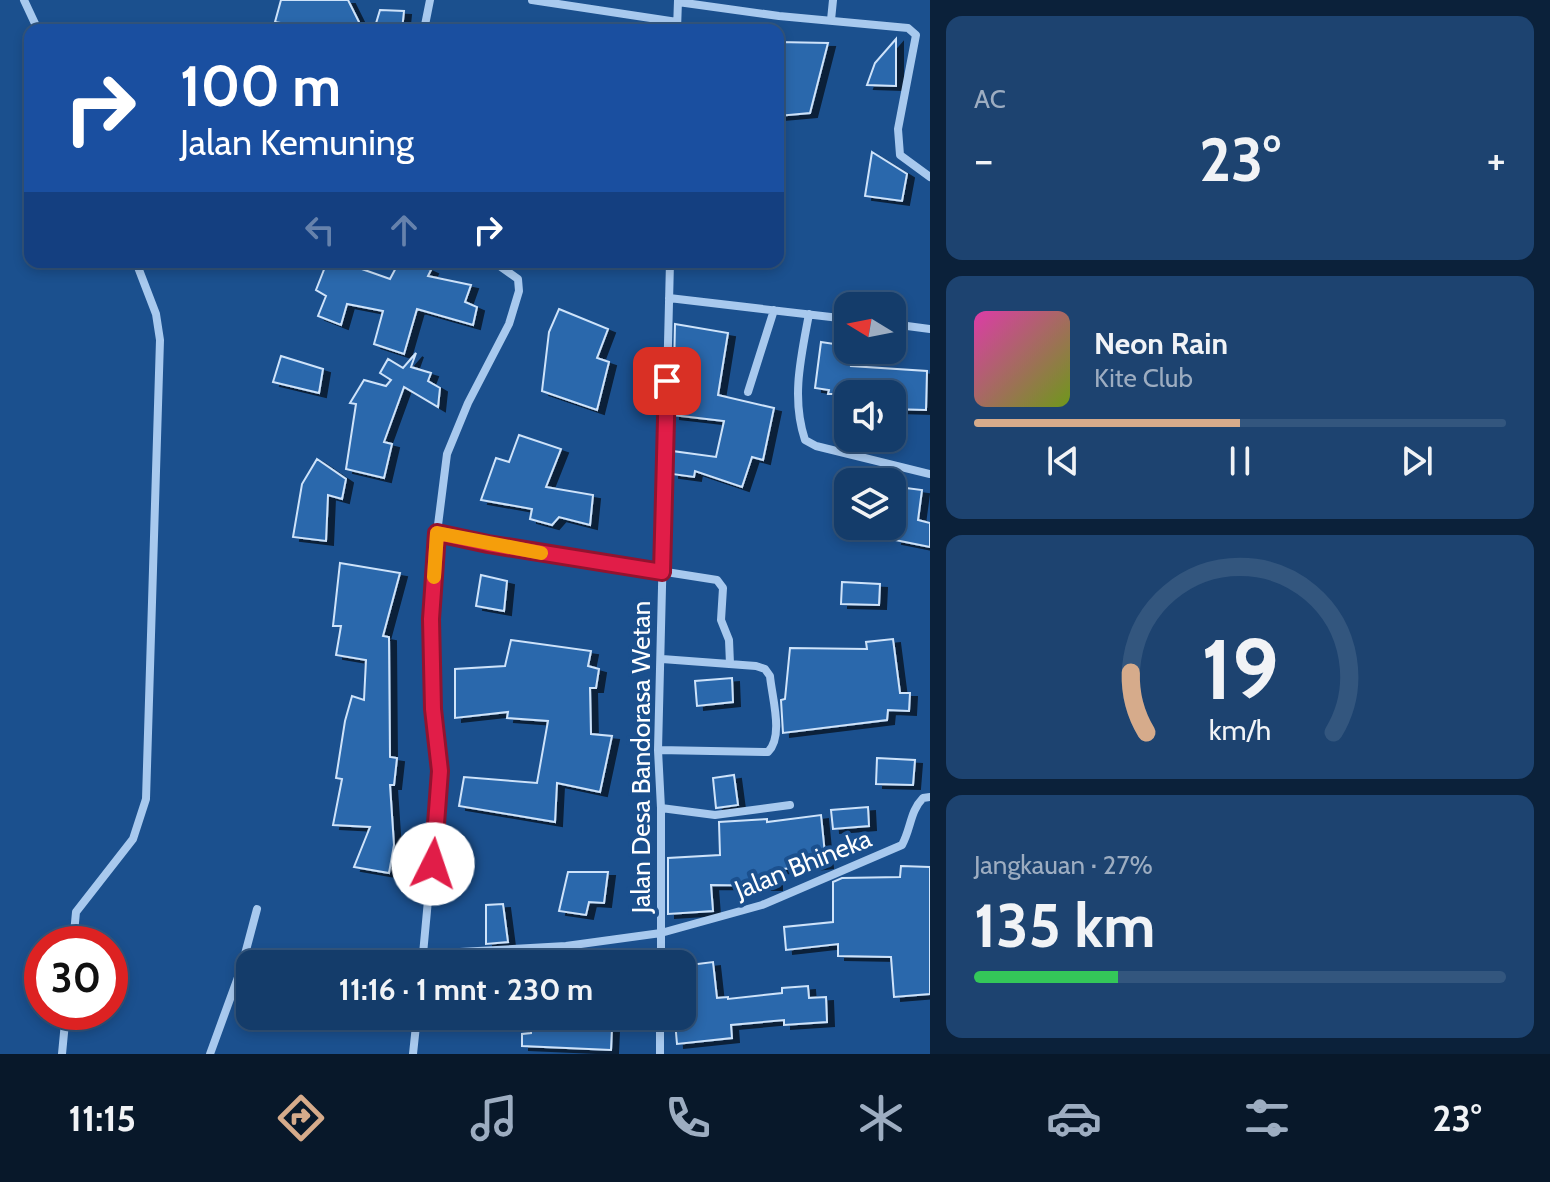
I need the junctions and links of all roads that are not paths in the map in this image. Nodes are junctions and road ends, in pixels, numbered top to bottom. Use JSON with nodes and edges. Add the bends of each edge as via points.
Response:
{"nodes":[{"id":1,"x":24,"y":0,"type":"edge"},
{"id":2,"x":430,"y":0,"type":"edge"},
{"id":3,"x":532,"y":0,"type":"edge"},
{"id":4,"x":833,"y":0,"type":"edge"},
{"id":5,"x":678,"y":1,"type":"edge"},
{"id":6,"x":831,"y":20,"type":"junction"},
{"id":7,"x":35,"y":24,"type":"edge"},
{"id":8,"x":425,"y":24,"type":"edge"},
{"id":9,"x":666,"y":24,"type":"edge"},
{"id":10,"x":677,"y":24,"type":"edge"},
{"id":11,"x":930,"y":177,"type":"edge"},
{"id":12,"x":138,"y":268,"type":"edge"},
{"id":13,"x":502,"y":268,"type":"edge"},
{"id":14,"x":670,"y":268,"type":"edge"},
{"id":15,"x":669,"y":298,"type":"junction"},
{"id":16,"x":774,"y":310,"type":"junction"},
{"id":17,"x":809,"y":314,"type":"junction"},
{"id":18,"x":834,"y":317,"type":"edge"},
{"id":19,"x":906,"y":326,"type":"edge"},
{"id":20,"x":930,"y":329,"type":"edge"},
{"id":21,"x":748,"y":392,"type":"dead end"},
{"id":22,"x":930,"y":474,"type":"edge"},
{"id":23,"x":437,"y":533,"type":"junction"},
{"id":24,"x":662,"y":572,"type":"junction"},
{"id":25,"x":662,"y":659,"type":"junction"},
{"id":26,"x":730,"y":664,"type":"junction"},
{"id":27,"x":658,"y":750,"type":"junction"},
{"id":28,"x":930,"y":797,"type":"edge"},
{"id":29,"x":790,"y":805,"type":"dead end"},
{"id":30,"x":661,"y":808,"type":"junction"},
{"id":31,"x":257,"y":909,"type":"dead end"},
{"id":32,"x":75,"y":926,"type":"edge"},
{"id":33,"x":661,"y":933,"type":"junction"},
{"id":34,"x":424,"y":950,"type":"edge"},
{"id":35,"x":526,"y":950,"type":"edge"},
{"id":36,"x":661,"y":950,"type":"edge"},
{"id":37,"x":64,"y":1030,"type":"edge"},
{"id":38,"x":416,"y":1030,"type":"edge"},
{"id":39,"x":660,"y":1030,"type":"edge"},
{"id":40,"x":62,"y":1054,"type":"edge"},
{"id":41,"x":210,"y":1054,"type":"edge"},
{"id":42,"x":413,"y":1054,"type":"edge"},
{"id":43,"x":660,"y":1054,"type":"edge"}],
"edges":[{"from":1,"to":7,"type":"street"},
{"from":2,"to":8,"type":"street"},
{"from":3,"to":9,"type":"street"},
{"from":4,"to":6,"type":"street"},
{"from":5,"to":6,"type":"street"},
{"from":5,"to":10,"type":"street"},
{"from":6,"to":11,"type":"street","via":[[908,28],[916,35],[898,129],[900,155]]},
{"from":12,"to":32,"type":"street","via":[[160,340],[146,799],[133,839],[76,912]]},
{"from":13,"to":23,"type":"street","via":[[518,279],[519,291],[509,324],[447,454]]},
{"from":14,"to":15,"type":"street","name":"Jalan Desa Bandorasa Wetan"},
{"from":15,"to":16,"type":"street"},
{"from":15,"to":24,"type":"street","name":"Jalan Desa Bandorasa Wetan"},
{"from":16,"to":17,"type":"street"},
{"from":16,"to":21,"type":"street"},
{"from":17,"to":18,"type":"street"},
{"from":17,"to":22,"type":"street","via":[[796,393],[805,440]]},
{"from":19,"to":20,"type":"street"},
{"from":23,"to":24,"type":"street"},
{"from":23,"to":34,"type":"street","via":[[431,619],[440,771]]},
{"from":24,"to":25,"type":"street","name":"Jalan Desa Bandorasa Wetan"},
{"from":24,"to":26,"type":"street","via":[[717,580],[723,588],[721,620]]},
{"from":25,"to":26,"type":"street"},
{"from":25,"to":27,"type":"street","name":"Jalan Desa Bandorasa Wetan"},
{"from":26,"to":27,"type":"street","via":[[756,666],[770,676],[774,746],[768,752]]},
{"from":27,"to":30,"type":"street","name":"Jalan Desa Bandorasa Wetan"},
{"from":28,"to":33,"type":"street","name":"Jalan Bhineka","via":[[918,803],[902,845],[762,905]]},
{"from":29,"to":30,"type":"street","via":[[715,815]]},
{"from":30,"to":33,"type":"street","name":"Jalan Desa Bandorasa Wetan"},
{"from":31,"to":41,"type":"street"},
{"from":33,"to":35,"type":"street","name":"Jalan Bhineka"},
{"from":33,"to":36,"type":"street","name":"Jalan Desa Bandorasa Wetan"},
{"from":37,"to":40,"type":"street"},
{"from":38,"to":42,"type":"street"},
{"from":39,"to":43,"type":"street"}]}
